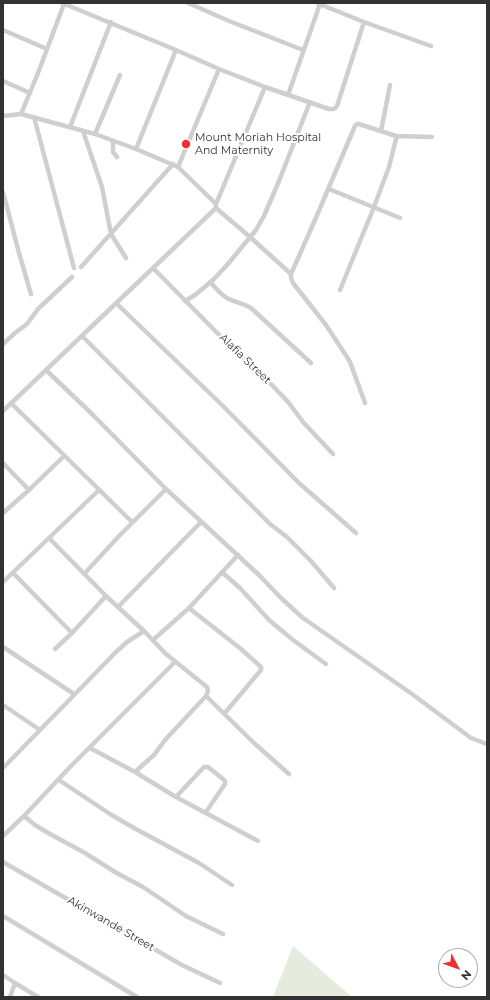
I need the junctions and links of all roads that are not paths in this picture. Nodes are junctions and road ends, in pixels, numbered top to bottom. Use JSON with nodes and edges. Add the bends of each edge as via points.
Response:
{"nodes":[{"id":1,"x":188,"y":3,"type":"edge"},
{"id":2,"x":63,"y":4,"type":"edge"},
{"id":3,"x":319,"y":4,"type":"edge"},
{"id":4,"x":111,"y":22,"type":"junction"},
{"id":5,"x":364,"y":22,"type":"junction"},
{"id":6,"x":3,"y":30,"type":"edge"},
{"id":7,"x":432,"y":46,"type":"dead end"},
{"id":8,"x":47,"y":49,"type":"junction"},
{"id":9,"x":176,"y":50,"type":"junction"},
{"id":10,"x":303,"y":50,"type":"junction"},
{"id":11,"x":219,"y":69,"type":"junction"},
{"id":12,"x":120,"y":75,"type":"dead end"},
{"id":13,"x":3,"y":81,"type":"edge"},
{"id":14,"x":390,"y":85,"type":"dead end"},
{"id":15,"x":265,"y":87,"type":"junction"},
{"id":16,"x":30,"y":93,"type":"junction"},
{"id":17,"x":288,"y":94,"type":"junction"},
{"id":18,"x":310,"y":102,"type":"junction"},
{"id":19,"x":21,"y":114,"type":"junction"},
{"id":20,"x":3,"y":116,"type":"edge"},
{"id":21,"x":34,"y":117,"type":"junction"},
{"id":22,"x":70,"y":127,"type":"junction"},
{"id":23,"x":83,"y":131,"type":"junction"},
{"id":24,"x":381,"y":131,"type":"junction"},
{"id":25,"x":95,"y":134,"type":"junction"},
{"id":26,"x":396,"y":136,"type":"junction"},
{"id":27,"x":432,"y":137,"type":"dead end"},
{"id":28,"x":113,"y":141,"type":"junction"},
{"id":29,"x":136,"y":148,"type":"junction"},
{"id":30,"x":117,"y":157,"type":"dead end"},
{"id":31,"x":173,"y":164,"type":"junction"},
{"id":32,"x":178,"y":167,"type":"junction"},
{"id":33,"x":328,"y":189,"type":"junction"},
{"id":34,"x":3,"y":192,"type":"edge"},
{"id":35,"x":216,"y":206,"type":"junction"},
{"id":36,"x":374,"y":207,"type":"junction"},
{"id":37,"x":400,"y":218,"type":"dead end"},
{"id":38,"x":111,"y":234,"type":"junction"},
{"id":39,"x":250,"y":237,"type":"junction"},
{"id":40,"x":126,"y":258,"type":"dead end"},
{"id":41,"x":81,"y":267,"type":"dead end"},
{"id":42,"x":74,"y":268,"type":"dead end"},
{"id":43,"x":153,"y":268,"type":"junction"},
{"id":44,"x":291,"y":274,"type":"junction"},
{"id":45,"x":72,"y":277,"type":"dead end"},
{"id":46,"x":210,"y":282,"type":"junction"},
{"id":47,"x":340,"y":290,"type":"dead end"},
{"id":48,"x":31,"y":294,"type":"dead end"},
{"id":49,"x":185,"y":301,"type":"junction"},
{"id":50,"x":116,"y":303,"type":"junction"},
{"id":51,"x":82,"y":336,"type":"junction"},
{"id":52,"x":3,"y":344,"type":"edge"},
{"id":53,"x":311,"y":363,"type":"dead end"},
{"id":54,"x":46,"y":370,"type":"junction"},
{"id":55,"x":11,"y":403,"type":"junction"},
{"id":56,"x":365,"y":403,"type":"dead end"},
{"id":57,"x":3,"y":411,"type":"edge"},
{"id":58,"x":333,"y":454,"type":"dead end"},
{"id":59,"x":64,"y":456,"type":"junction"},
{"id":60,"x":3,"y":463,"type":"edge"},
{"id":61,"x":166,"y":489,"type":"junction"},
{"id":62,"x":29,"y":490,"type":"junction"},
{"id":63,"x":99,"y":490,"type":"junction"},
{"id":64,"x":3,"y":513,"type":"edge"},
{"id":65,"x":132,"y":522,"type":"junction"},
{"id":66,"x":201,"y":522,"type":"junction"},
{"id":67,"x":356,"y":533,"type":"dead end"},
{"id":68,"x":49,"y":538,"type":"junction"},
{"id":69,"x":238,"y":555,"type":"junction"},
{"id":70,"x":222,"y":572,"type":"junction"},
{"id":71,"x":13,"y":573,"type":"junction"},
{"id":72,"x":84,"y":574,"type":"junction"},
{"id":73,"x":3,"y":582,"type":"edge"},
{"id":74,"x":334,"y":588,"type":"dead end"},
{"id":75,"x":106,"y":596,"type":"junction"},
{"id":76,"x":118,"y":607,"type":"junction"},
{"id":77,"x":189,"y":608,"type":"junction"},
{"id":78,"x":144,"y":631,"type":"junction"},
{"id":79,"x":72,"y":633,"type":"junction"},
{"id":80,"x":153,"y":640,"type":"junction"},
{"id":81,"x":3,"y":648,"type":"edge"},
{"id":82,"x":55,"y":649,"type":"dead end"},
{"id":83,"x":175,"y":662,"type":"junction"},
{"id":84,"x":326,"y":664,"type":"dead end"},
{"id":85,"x":74,"y":694,"type":"junction"},
{"id":86,"x":206,"y":696,"type":"junction"},
{"id":87,"x":3,"y":705,"type":"edge"},
{"id":88,"x":224,"y":714,"type":"junction"},
{"id":89,"x":40,"y":730,"type":"junction"},
{"id":90,"x":487,"y":744,"type":"edge"},
{"id":91,"x":90,"y":748,"type":"junction"},
{"id":92,"x":4,"y":766,"type":"edge"},
{"id":93,"x":135,"y":772,"type":"junction"},
{"id":94,"x":289,"y":774,"type":"dead end"},
{"id":95,"x":58,"y":780,"type":"junction"},
{"id":96,"x":176,"y":796,"type":"junction"},
{"id":97,"x":206,"y":812,"type":"junction"},
{"id":98,"x":24,"y":816,"type":"junction"},
{"id":99,"x":3,"y":836,"type":"edge"},
{"id":100,"x":258,"y":841,"type":"dead end"},
{"id":101,"x":3,"y":862,"type":"edge"},
{"id":102,"x":232,"y":885,"type":"dead end"},
{"id":103,"x":3,"y":916,"type":"edge"},
{"id":104,"x":223,"y":934,"type":"dead end"},
{"id":105,"x":3,"y":975,"type":"edge"},
{"id":106,"x":15,"y":983,"type":"junction"},
{"id":107,"x":220,"y":983,"type":"dead end"},
{"id":108,"x":10,"y":997,"type":"edge"},
{"id":109,"x":38,"y":997,"type":"edge"},
{"id":110,"x":137,"y":997,"type":"edge"}],
"edges":[{"from":1,"to":10,"type":"street"},
{"from":2,"to":4,"type":"street"},
{"from":2,"to":8,"type":"street"},
{"from":3,"to":5,"type":"street"},
{"from":3,"to":10,"type":"street"},
{"from":4,"to":9,"type":"street"},
{"from":4,"to":22,"type":"street"},
{"from":5,"to":7,"type":"street"},
{"from":5,"to":18,"type":"street","via":[[337,106],[330,109]]},
{"from":6,"to":8,"type":"street"},
{"from":8,"to":16,"type":"street"},
{"from":9,"to":11,"type":"street"},
{"from":9,"to":29,"type":"street"},
{"from":10,"to":17,"type":"street"},
{"from":11,"to":15,"type":"street"},
{"from":11,"to":32,"type":"street"},
{"from":12,"to":25,"type":"street"},
{"from":13,"to":16,"type":"street"},
{"from":14,"to":24,"type":"street"},
{"from":15,"to":17,"type":"street"},
{"from":15,"to":35,"type":"street"},
{"from":16,"to":19,"type":"street"},
{"from":17,"to":18,"type":"street"},
{"from":18,"to":39,"type":"street","via":[[264,216]]},
{"from":19,"to":20,"type":"street"},
{"from":19,"to":21,"type":"street"},
{"from":21,"to":22,"type":"street"},
{"from":21,"to":42,"type":"street"},
{"from":22,"to":23,"type":"street"},
{"from":23,"to":25,"type":"street"},
{"from":23,"to":38,"type":"street","via":[[102,187]]},
{"from":24,"to":26,"type":"street"},
{"from":24,"to":33,"type":"street","via":[[359,124],[355,126]]},
{"from":25,"to":28,"type":"street"},
{"from":26,"to":27,"type":"street"},
{"from":26,"to":36,"type":"street","via":[[389,167]]},
{"from":28,"to":29,"type":"street"},
{"from":28,"to":30,"type":"street","via":[[113,152]]},
{"from":29,"to":31,"type":"street"},
{"from":31,"to":32,"type":"street"},
{"from":31,"to":38,"type":"street"},
{"from":32,"to":35,"type":"street"},
{"from":33,"to":36,"type":"street"},
{"from":33,"to":44,"type":"street"},
{"from":34,"to":48,"type":"street"},
{"from":35,"to":39,"type":"street"},
{"from":35,"to":43,"type":"street"},
{"from":36,"to":37,"type":"street"},
{"from":36,"to":47,"type":"street"},
{"from":38,"to":40,"type":"street"},
{"from":38,"to":41,"type":"street"},
{"from":39,"to":44,"type":"street"},
{"from":39,"to":46,"type":"street","via":[[227,266]]},
{"from":43,"to":49,"type":"street","name":"Alafia Street"},
{"from":43,"to":50,"type":"street"},
{"from":44,"to":56,"type":"street","via":[[293,283],[348,357]]},
{"from":45,"to":52,"type":"street","via":[[27,324]]},
{"from":46,"to":49,"type":"street"},
{"from":46,"to":53,"type":"street","via":[[228,299],[251,308]]},
{"from":49,"to":58,"type":"street","name":"Alafia Street","via":[[273,386]]},
{"from":50,"to":51,"type":"street"},
{"from":50,"to":67,"type":"street","via":[[299,483]]},
{"from":51,"to":54,"type":"street"},
{"from":51,"to":74,"type":"street","via":[[270,524],[311,560]]},
{"from":54,"to":55,"type":"street"},
{"from":54,"to":61,"type":"street"},
{"from":55,"to":57,"type":"street"},
{"from":55,"to":59,"type":"street"},
{"from":59,"to":62,"type":"street"},
{"from":59,"to":63,"type":"street"},
{"from":60,"to":62,"type":"street"},
{"from":61,"to":65,"type":"street"},
{"from":61,"to":66,"type":"street"},
{"from":62,"to":64,"type":"street"},
{"from":63,"to":65,"type":"street"},
{"from":63,"to":68,"type":"street"},
{"from":65,"to":72,"type":"street"},
{"from":66,"to":69,"type":"street"},
{"from":66,"to":76,"type":"street"},
{"from":68,"to":71,"type":"street"},
{"from":68,"to":72,"type":"street"},
{"from":69,"to":70,"type":"street"},
{"from":69,"to":90,"type":"street","via":[[302,618],[471,738]]},
{"from":70,"to":77,"type":"street"},
{"from":70,"to":84,"type":"street","via":[[269,620]]},
{"from":71,"to":73,"type":"street"},
{"from":71,"to":79,"type":"street"},
{"from":72,"to":75,"type":"street"},
{"from":75,"to":76,"type":"street"},
{"from":75,"to":79,"type":"street"},
{"from":76,"to":78,"type":"street"},
{"from":77,"to":80,"type":"street"},
{"from":77,"to":88,"type":"street","via":[[261,667]]},
{"from":78,"to":80,"type":"street"},
{"from":78,"to":85,"type":"street","via":[[127,642]]},
{"from":79,"to":82,"type":"street"},
{"from":80,"to":83,"type":"street"},
{"from":81,"to":85,"type":"street"},
{"from":83,"to":86,"type":"street","via":[[207,687]]},
{"from":83,"to":91,"type":"street"},
{"from":85,"to":89,"type":"street"},
{"from":86,"to":88,"type":"street"},
{"from":86,"to":93,"type":"street","via":[[154,755]]},
{"from":87,"to":89,"type":"street"},
{"from":88,"to":94,"type":"street"},
{"from":89,"to":92,"type":"street"},
{"from":91,"to":93,"type":"street"},
{"from":91,"to":95,"type":"street"},
{"from":93,"to":96,"type":"street"},
{"from":95,"to":98,"type":"street"},
{"from":95,"to":102,"type":"street","via":[[122,821],[199,862]]},
{"from":96,"to":97,"type":"street"},
{"from":96,"to":97,"type":"street","via":[[204,767],[208,767],[224,779],[225,784]]},
{"from":97,"to":100,"type":"street"},
{"from":98,"to":99,"type":"street"},
{"from":98,"to":104,"type":"street","via":[[50,834],[143,887],[186,916]]},
{"from":101,"to":107,"type":"street","name":"Akinwande Street","via":[[182,965]]},
{"from":103,"to":110,"type":"street"},
{"from":105,"to":106,"type":"street"},
{"from":106,"to":108,"type":"street"},
{"from":106,"to":109,"type":"street"}]}
